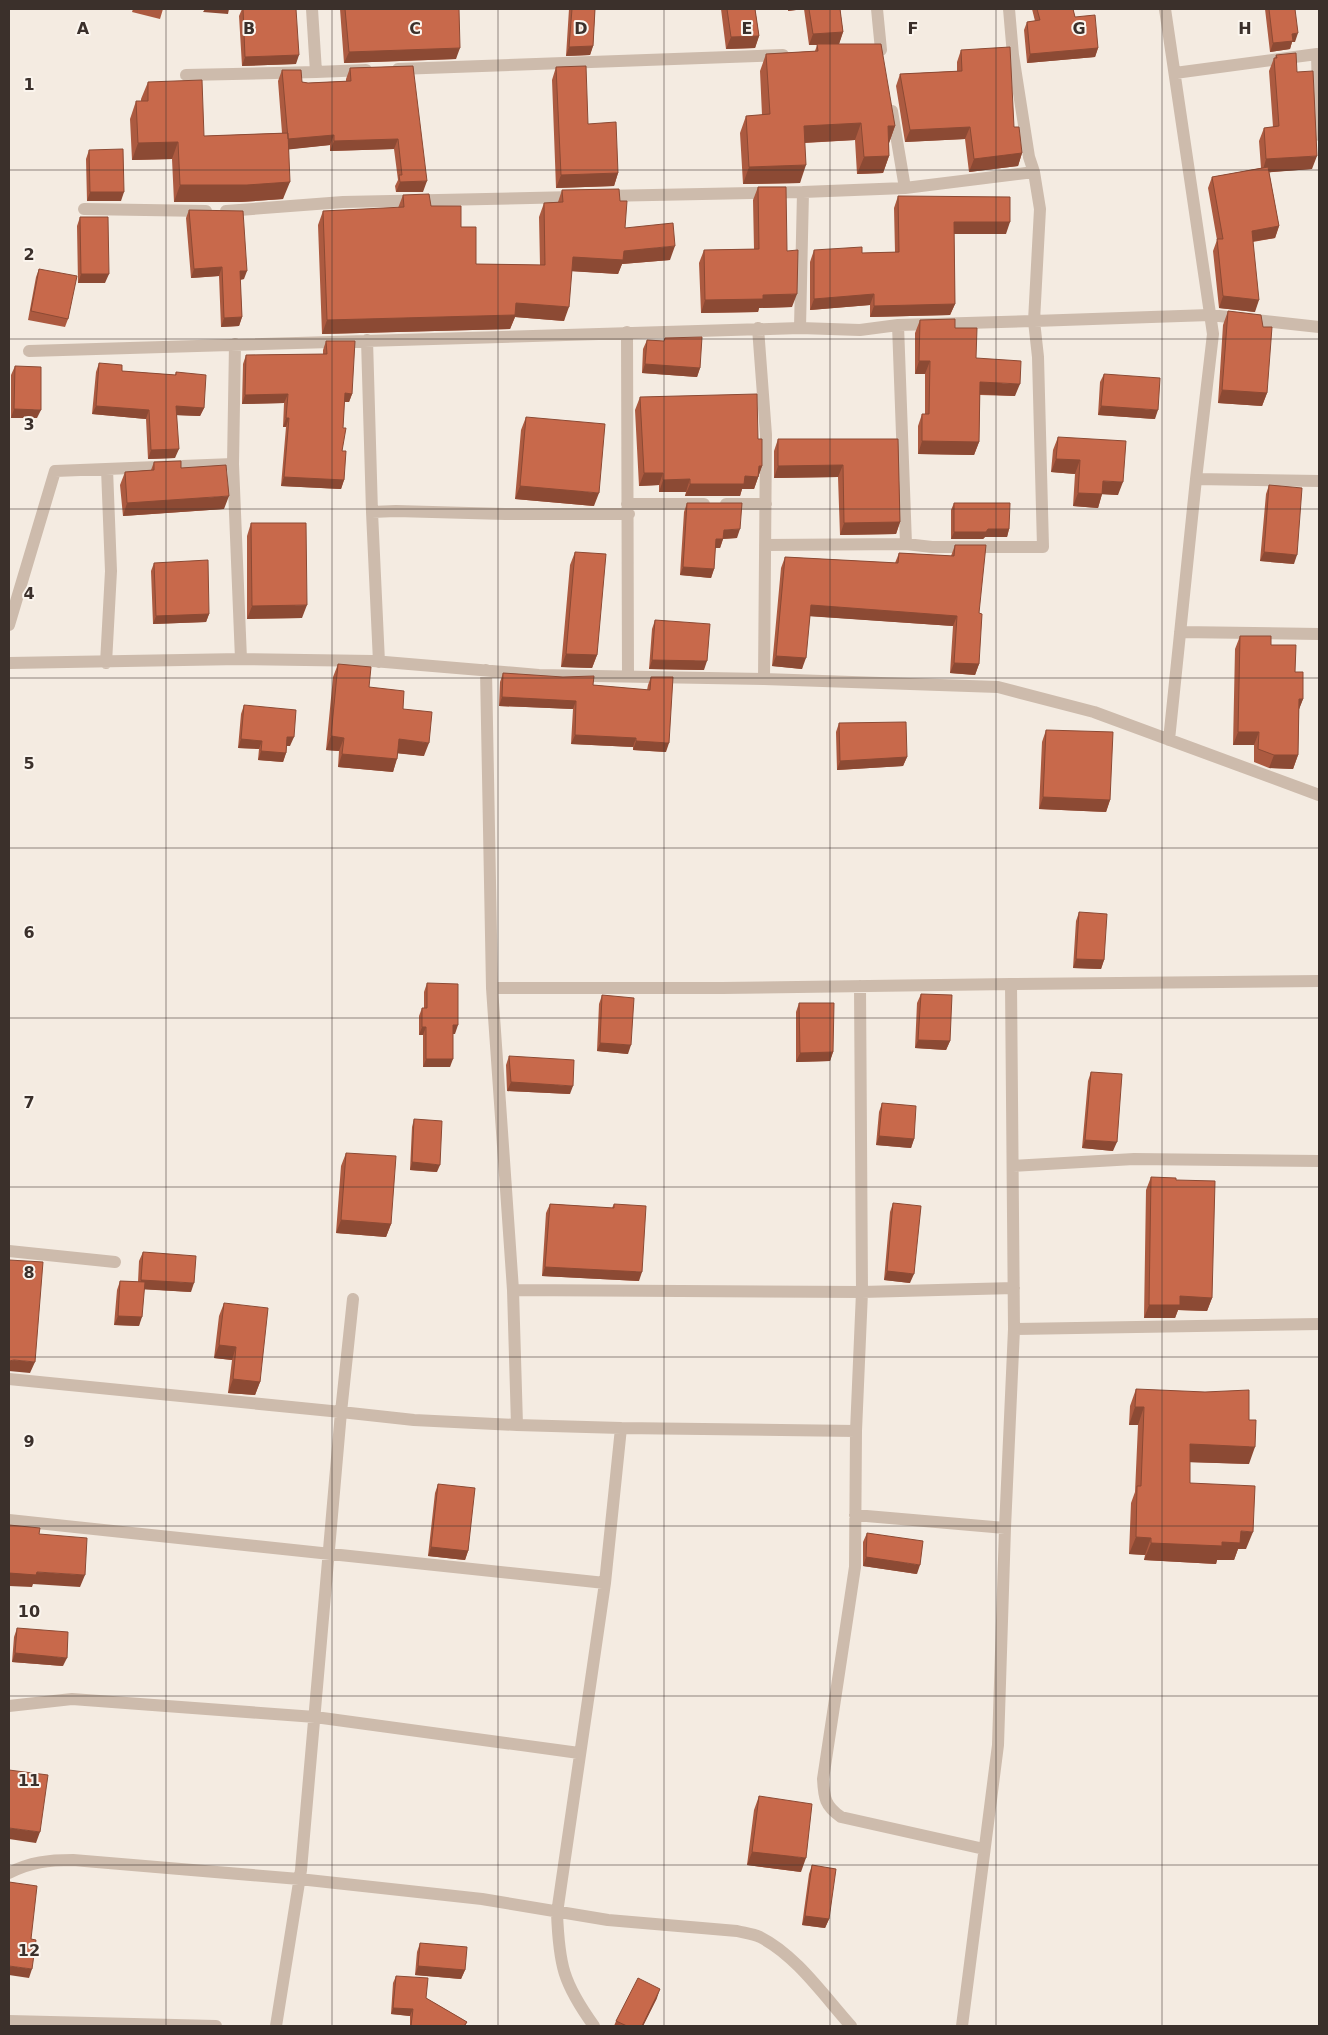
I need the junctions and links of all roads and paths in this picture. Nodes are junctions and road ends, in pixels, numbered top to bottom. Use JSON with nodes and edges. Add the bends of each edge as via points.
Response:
{"nodes":[{"id":1,"x":312,"y":9,"type":"edge"},
{"id":2,"x":877,"y":9,"type":"edge"},
{"id":3,"x":1009,"y":9,"type":"edge"},
{"id":4,"x":1165,"y":9,"type":"edge"},
{"id":5,"x":862,"y":50,"type":"edge"},
{"id":6,"x":794,"y":54,"type":"edge"},
{"id":7,"x":1318,"y":54,"type":"edge"},
{"id":8,"x":316,"y":72,"type":"junction"},
{"id":9,"x":1175,"y":73,"type":"junction"},
{"id":10,"x":186,"y":75,"type":"dead end"},
{"id":11,"x":889,"y":96,"type":"edge"},
{"id":12,"x":1319,"y":135,"type":"edge"},
{"id":13,"x":1034,"y":172,"type":"junction"},
{"id":14,"x":905,"y":188,"type":"junction"},
{"id":15,"x":803,"y":192,"type":"junction"},
{"id":16,"x":84,"y":209,"type":"dead end"},
{"id":17,"x":1210,"y":315,"type":"junction"},
{"id":18,"x":1034,"y":321,"type":"junction"},
{"id":19,"x":898,"y":325,"type":"junction"},
{"id":20,"x":1319,"y":327,"type":"edge"},
{"id":21,"x":758,"y":328,"type":"junction"},
{"id":22,"x":800,"y":328,"type":"junction"},
{"id":23,"x":627,"y":332,"type":"junction"},
{"id":24,"x":367,"y":340,"type":"junction"},
{"id":25,"x":235,"y":344,"type":"junction"},
{"id":26,"x":29,"y":351,"type":"dead end"},
{"id":27,"x":233,"y":464,"type":"junction"},
{"id":28,"x":107,"y":469,"type":"junction"},
{"id":29,"x":1196,"y":479,"type":"junction"},
{"id":30,"x":1319,"y":481,"type":"edge"},
{"id":31,"x":766,"y":504,"type":"junction"},
{"id":32,"x":628,"y":509,"type":"junction"},
{"id":33,"x":372,"y":512,"type":"junction"},
{"id":34,"x":906,"y":544,"type":"junction"},
{"id":35,"x":765,"y":545,"type":"junction"},
{"id":36,"x":9,"y":625,"type":"edge"},
{"id":37,"x":1180,"y":632,"type":"junction"},
{"id":38,"x":1319,"y":634,"type":"edge"},
{"id":39,"x":241,"y":659,"type":"junction"},
{"id":40,"x":379,"y":662,"type":"junction"},
{"id":41,"x":9,"y":663,"type":"edge"},
{"id":42,"x":106,"y":663,"type":"junction"},
{"id":43,"x":486,"y":670,"type":"junction"},
{"id":44,"x":628,"y":676,"type":"junction"},
{"id":45,"x":764,"y":678,"type":"junction"},
{"id":46,"x":1169,"y":740,"type":"junction"},
{"id":47,"x":1317,"y":793,"type":"edge"},
{"id":48,"x":1319,"y":981,"type":"edge"},
{"id":49,"x":1011,"y":984,"type":"junction"},
{"id":50,"x":860,"y":986,"type":"junction"},
{"id":51,"x":492,"y":988,"type":"junction"},
{"id":52,"x":1319,"y":1161,"type":"edge"},
{"id":53,"x":1013,"y":1166,"type":"junction"},
{"id":54,"x":9,"y":1251,"type":"edge"},
{"id":55,"x":115,"y":1262,"type":"dead end"},
{"id":56,"x":1014,"y":1288,"type":"junction"},
{"id":57,"x":513,"y":1290,"type":"junction"},
{"id":58,"x":862,"y":1292,"type":"junction"},
{"id":59,"x":353,"y":1298,"type":"dead end"},
{"id":60,"x":1319,"y":1324,"type":"edge"},
{"id":61,"x":1014,"y":1329,"type":"junction"},
{"id":62,"x":9,"y":1379,"type":"edge"},
{"id":63,"x":341,"y":1412,"type":"junction"},
{"id":64,"x":516,"y":1425,"type":"junction"},
{"id":65,"x":621,"y":1428,"type":"junction"},
{"id":66,"x":856,"y":1431,"type":"junction"},
{"id":67,"x":855,"y":1515,"type":"junction"},
{"id":68,"x":9,"y":1520,"type":"edge"},
{"id":69,"x":1005,"y":1528,"type":"junction"},
{"id":70,"x":330,"y":1553,"type":"junction"},
{"id":71,"x":605,"y":1583,"type":"junction"},
{"id":72,"x":9,"y":1706,"type":"edge"},
{"id":73,"x":315,"y":1717,"type":"junction"},
{"id":74,"x":580,"y":1753,"type":"junction"},
{"id":75,"x":984,"y":1849,"type":"junction"},
{"id":76,"x":9,"y":1872,"type":"edge"},
{"id":77,"x":299,"y":1879,"type":"junction"},
{"id":78,"x":557,"y":1913,"type":"junction"},
{"id":79,"x":9,"y":2021,"type":"edge"},
{"id":80,"x":595,"y":2025,"type":"edge"},
{"id":81,"x":216,"y":2026,"type":"edge"},
{"id":82,"x":276,"y":2026,"type":"edge"},
{"id":83,"x":851,"y":2026,"type":"edge"},
{"id":84,"x":962,"y":2026,"type":"edge"}],
"edges":[{"from":1,"to":8,"type":"street"},
{"from":2,"to":5,"type":"street","via":[[882,54]]},
{"from":3,"to":13,"type":"street","via":[[1013,56]]},
{"from":4,"to":9,"type":"street"},
{"from":6,"to":8,"type":"street"},
{"from":7,"to":9,"type":"street"},
{"from":7,"to":12,"type":"street"},
{"from":8,"to":10,"type":"street"},
{"from":9,"to":17,"type":"street"},
{"from":11,"to":14,"type":"street"},
{"from":13,"to":14,"type":"street"},
{"from":13,"to":18,"type":"street","via":[[1040,209]]},
{"from":14,"to":15,"type":"street"},
{"from":15,"to":16,"type":"street","via":[[343,202],[241,211]]},
{"from":15,"to":22,"type":"street"},
{"from":17,"to":18,"type":"street"},
{"from":17,"to":20,"type":"street"},
{"from":17,"to":29,"type":"street","via":[[1213,334]]},
{"from":18,"to":19,"type":"street"},
{"from":18,"to":34,"type":"street","via":[[1038,357],[1042,547]]},
{"from":19,"to":22,"type":"street","via":[[860,330]]},
{"from":19,"to":34,"type":"street"},
{"from":21,"to":22,"type":"street"},
{"from":21,"to":23,"type":"street"},
{"from":21,"to":31,"type":"street","via":[[766,435]]},
{"from":23,"to":24,"type":"street"},
{"from":23,"to":32,"type":"street"},
{"from":24,"to":25,"type":"street"},
{"from":24,"to":33,"type":"street"},
{"from":25,"to":26,"type":"street"},
{"from":25,"to":27,"type":"street"},
{"from":27,"to":28,"type":"street"},
{"from":27,"to":39,"type":"street"},
{"from":28,"to":36,"type":"street","via":[[55,471]]},
{"from":28,"to":42,"type":"street","via":[[110,571]]},
{"from":29,"to":30,"type":"street"},
{"from":29,"to":37,"type":"street"},
{"from":31,"to":32,"type":"street"},
{"from":31,"to":35,"type":"street"},
{"from":32,"to":33,"type":"street","via":[[505,514]]},
{"from":32,"to":44,"type":"street"},
{"from":33,"to":40,"type":"street"},
{"from":34,"to":35,"type":"street"},
{"from":35,"to":45,"type":"street"},
{"from":37,"to":38,"type":"street"},
{"from":37,"to":46,"type":"street"},
{"from":39,"to":40,"type":"street"},
{"from":39,"to":42,"type":"street"},
{"from":40,"to":43,"type":"street"},
{"from":41,"to":42,"type":"street"},
{"from":43,"to":44,"type":"street"},
{"from":43,"to":51,"type":"street"},
{"from":44,"to":45,"type":"street"},
{"from":45,"to":46,"type":"street","via":[[998,687],[1094,712]]},
{"from":46,"to":47,"type":"street"},
{"from":48,"to":49,"type":"street"},
{"from":49,"to":50,"type":"street"},
{"from":49,"to":53,"type":"street"},
{"from":50,"to":51,"type":"street"},
{"from":50,"to":58,"type":"street"},
{"from":51,"to":57,"type":"street"},
{"from":52,"to":53,"type":"street","via":[[1134,1160]]},
{"from":53,"to":56,"type":"street"},
{"from":54,"to":55,"type":"street"},
{"from":56,"to":58,"type":"street"},
{"from":56,"to":61,"type":"street"},
{"from":57,"to":58,"type":"street"},
{"from":57,"to":64,"type":"street"},
{"from":58,"to":66,"type":"street"},
{"from":59,"to":63,"type":"street"},
{"from":60,"to":61,"type":"street"},
{"from":61,"to":69,"type":"street"},
{"from":62,"to":63,"type":"street"},
{"from":63,"to":64,"type":"street","via":[[414,1420]]},
{"from":63,"to":70,"type":"street"},
{"from":64,"to":65,"type":"street"},
{"from":65,"to":66,"type":"street"},
{"from":65,"to":71,"type":"street"},
{"from":66,"to":67,"type":"street"},
{"from":67,"to":69,"type":"street"},
{"from":67,"to":75,"type":"street","via":[[855,1567],[823,1779],[824,1799],[829,1809],[841,1817]]},
{"from":68,"to":70,"type":"street"},
{"from":69,"to":75,"type":"street","via":[[998,1745]]},
{"from":70,"to":71,"type":"street"},
{"from":70,"to":73,"type":"street"},
{"from":71,"to":74,"type":"street"},
{"from":72,"to":73,"type":"street","via":[[72,1699]]},
{"from":73,"to":74,"type":"street"},
{"from":73,"to":77,"type":"street"},
{"from":74,"to":78,"type":"street"},
{"from":75,"to":84,"type":"street"},
{"from":76,"to":77,"type":"street","via":[[26,1864],[73,1860]]},
{"from":77,"to":78,"type":"street","via":[[482,1899]]},
{"from":77,"to":82,"type":"street"},
{"from":78,"to":80,"type":"street","via":[[559,1955],[565,1977],[574,1997]]},
{"from":78,"to":83,"type":"street","via":[[737,1931],[758,1936],[775,1946],[801,1971]]},
{"from":79,"to":81,"type":"street"}]}
